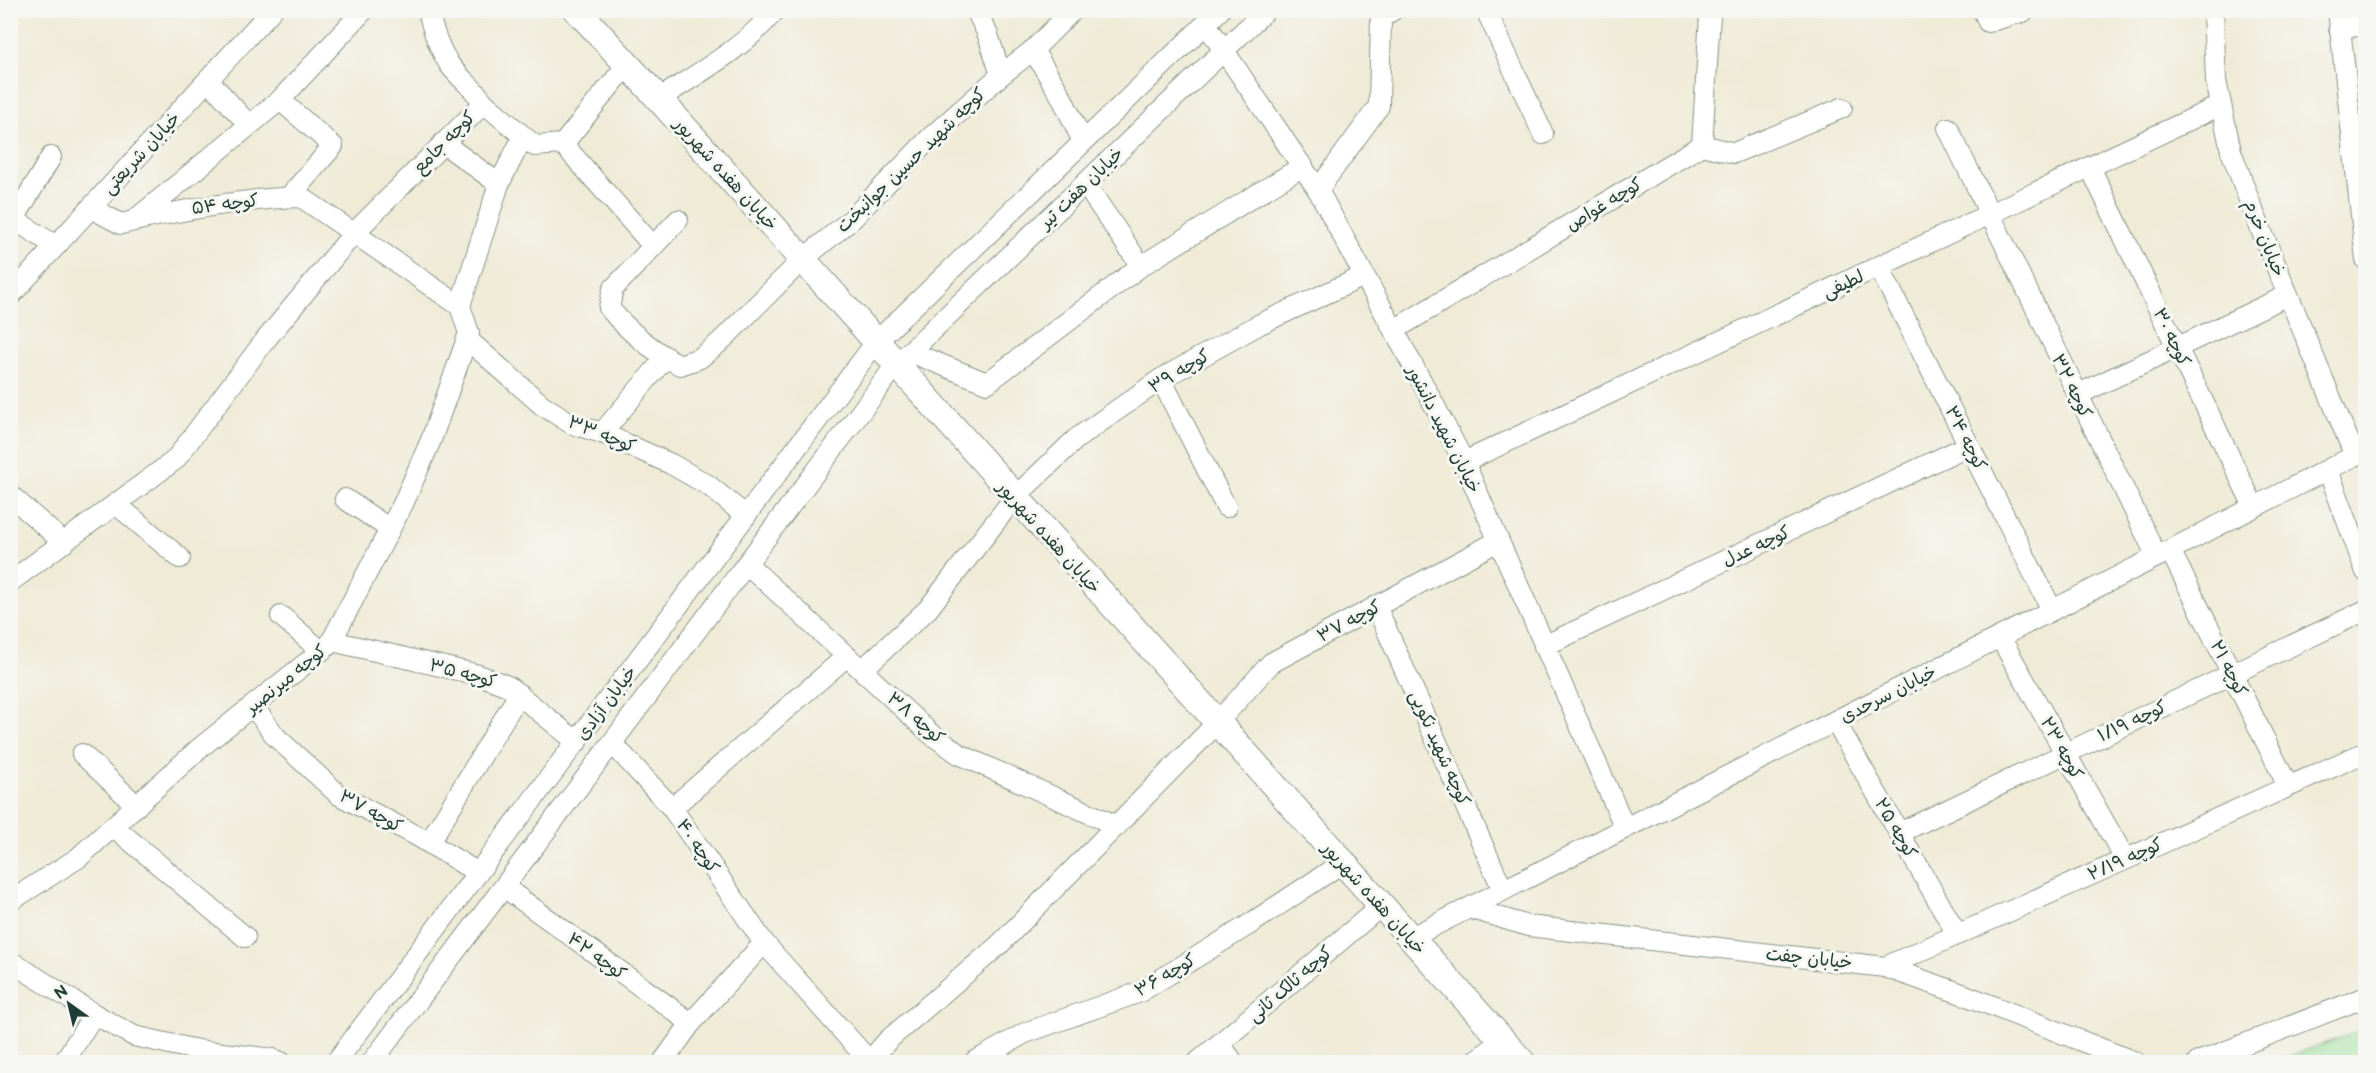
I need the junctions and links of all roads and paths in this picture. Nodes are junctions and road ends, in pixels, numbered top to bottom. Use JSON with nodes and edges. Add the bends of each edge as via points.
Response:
{"nodes":[{"id":1,"x":272,"y":10,"type":"edge"},
{"id":2,"x":364,"y":10,"type":"edge"},
{"id":3,"x":428,"y":10,"type":"edge"},
{"id":4,"x":577,"y":10,"type":"edge"},
{"id":5,"x":775,"y":10,"type":"edge"},
{"id":6,"x":975,"y":10,"type":"edge"},
{"id":7,"x":1073,"y":10,"type":"edge"},
{"id":8,"x":1266,"y":10,"type":"edge"},
{"id":9,"x":1393,"y":10,"type":"edge"},
{"id":10,"x":1486,"y":10,"type":"edge"},
{"id":11,"x":1983,"y":10,"type":"edge"},
{"id":12,"x":2213,"y":10,"type":"edge"},
{"id":13,"x":1710,"y":12,"type":"edge"},
{"id":14,"x":2023,"y":12,"type":"edge"},
{"id":15,"x":1213,"y":17,"type":"edge"},
{"id":16,"x":2338,"y":19,"type":"edge"},
{"id":17,"x":2366,"y":25,"type":"edge"},
{"id":18,"x":1033,"y":50,"type":"junction"},
{"id":19,"x":1224,"y":50,"type":"junction"},
{"id":20,"x":627,"y":64,"type":"junction"},
{"id":21,"x":1002,"y":75,"type":"junction"},
{"id":22,"x":208,"y":80,"type":"junction"},
{"id":23,"x":659,"y":99,"type":"junction"},
{"id":24,"x":280,"y":100,"type":"junction"},
{"id":25,"x":483,"y":103,"type":"junction"},
{"id":26,"x":2221,"y":105,"type":"junction"},
{"id":27,"x":1842,"y":108,"type":"dead end"},
{"id":28,"x":249,"y":125,"type":"junction"},
{"id":29,"x":1948,"y":128,"type":"dead end"},
{"id":30,"x":1543,"y":135,"type":"dead end"},
{"id":31,"x":523,"y":137,"type":"junction"},
{"id":32,"x":1083,"y":142,"type":"junction"},
{"id":33,"x":443,"y":143,"type":"junction"},
{"id":34,"x":563,"y":144,"type":"junction"},
{"id":35,"x":1702,"y":145,"type":"junction"},
{"id":36,"x":51,"y":157,"type":"dead end"},
{"id":37,"x":2360,"y":164,"type":"edge"},
{"id":38,"x":1303,"y":166,"type":"junction"},
{"id":39,"x":2090,"y":167,"type":"junction"},
{"id":40,"x":499,"y":184,"type":"junction"},
{"id":41,"x":1085,"y":184,"type":"junction"},
{"id":42,"x":1318,"y":190,"type":"junction"},
{"id":43,"x":289,"y":197,"type":"junction"},
{"id":44,"x":91,"y":208,"type":"junction"},
{"id":45,"x":1989,"y":215,"type":"junction"},
{"id":46,"x":12,"y":218,"type":"edge"},
{"id":47,"x":678,"y":220,"type":"dead end"},
{"id":48,"x":134,"y":221,"type":"junction"},
{"id":49,"x":353,"y":234,"type":"junction"},
{"id":50,"x":56,"y":246,"type":"junction"},
{"id":51,"x":653,"y":246,"type":"junction"},
{"id":52,"x":802,"y":260,"type":"junction"},
{"id":53,"x":2366,"y":260,"type":"edge"},
{"id":54,"x":1141,"y":266,"type":"junction"},
{"id":55,"x":1879,"y":267,"type":"junction"},
{"id":56,"x":1364,"y":276,"type":"junction"},
{"id":57,"x":944,"y":277,"type":"junction"},
{"id":58,"x":2288,"y":295,"type":"junction"},
{"id":59,"x":10,"y":296,"type":"edge"},
{"id":60,"x":965,"y":299,"type":"junction"},
{"id":61,"x":460,"y":306,"type":"junction"},
{"id":62,"x":1394,"y":330,"type":"junction"},
{"id":63,"x":467,"y":339,"type":"junction"},
{"id":64,"x":876,"y":342,"type":"junction"},
{"id":65,"x":2177,"y":348,"type":"junction"},
{"id":66,"x":666,"y":357,"type":"junction"},
{"id":67,"x":903,"y":358,"type":"junction"},
{"id":68,"x":1161,"y":379,"type":"junction"},
{"id":69,"x":2077,"y":395,"type":"junction"},
{"id":70,"x":824,"y":412,"type":"junction"},
{"id":71,"x":848,"y":429,"type":"junction"},
{"id":72,"x":602,"y":433,"type":"junction"},
{"id":73,"x":1969,"y":445,"type":"junction"},
{"id":74,"x":2360,"y":453,"type":"edge"},
{"id":75,"x":1464,"y":462,"type":"junction"},
{"id":76,"x":2328,"y":470,"type":"junction"},
{"id":77,"x":10,"y":495,"type":"edge"},
{"id":78,"x":1014,"y":498,"type":"junction"},
{"id":79,"x":345,"y":499,"type":"dead end"},
{"id":80,"x":116,"y":504,"type":"junction"},
{"id":81,"x":1226,"y":507,"type":"dead end"},
{"id":82,"x":2254,"y":507,"type":"junction"},
{"id":83,"x":746,"y":516,"type":"junction"},
{"id":84,"x":390,"y":529,"type":"junction"},
{"id":85,"x":1498,"y":541,"type":"junction"},
{"id":86,"x":64,"y":543,"type":"junction"},
{"id":87,"x":2163,"y":554,"type":"junction"},
{"id":88,"x":180,"y":558,"type":"dead end"},
{"id":89,"x":747,"y":564,"type":"junction"},
{"id":90,"x":2366,"y":572,"type":"edge"},
{"id":91,"x":10,"y":582,"type":"edge"},
{"id":92,"x":1376,"y":606,"type":"junction"},
{"id":93,"x":2052,"y":610,"type":"junction"},
{"id":94,"x":2366,"y":610,"type":"edge"},
{"id":95,"x":281,"y":616,"type":"dead end"},
{"id":96,"x":2000,"y":637,"type":"junction"},
{"id":97,"x":326,"y":646,"type":"junction"},
{"id":98,"x":1544,"y":646,"type":"junction"},
{"id":99,"x":847,"y":656,"type":"junction"},
{"id":100,"x":862,"y":670,"type":"junction"},
{"id":101,"x":2232,"y":674,"type":"junction"},
{"id":102,"x":519,"y":694,"type":"junction"},
{"id":103,"x":253,"y":706,"type":"junction"},
{"id":104,"x":1835,"y":721,"type":"junction"},
{"id":105,"x":1217,"y":723,"type":"junction"},
{"id":106,"x":577,"y":742,"type":"junction"},
{"id":107,"x":612,"y":743,"type":"junction"},
{"id":108,"x":2366,"y":752,"type":"edge"},
{"id":109,"x":2065,"y":753,"type":"junction"},
{"id":110,"x":82,"y":754,"type":"dead end"},
{"id":111,"x":545,"y":783,"type":"junction"},
{"id":112,"x":2288,"y":786,"type":"junction"},
{"id":113,"x":570,"y":800,"type":"junction"},
{"id":114,"x":137,"y":806,"type":"junction"},
{"id":115,"x":672,"y":808,"type":"junction"},
{"id":116,"x":1117,"y":826,"type":"junction"},
{"id":117,"x":114,"y":827,"type":"junction"},
{"id":118,"x":1625,"y":828,"type":"junction"},
{"id":119,"x":1899,"y":833,"type":"junction"},
{"id":120,"x":429,"y":843,"type":"junction"},
{"id":121,"x":2125,"y":859,"type":"junction"},
{"id":122,"x":1342,"y":863,"type":"junction"},
{"id":123,"x":478,"y":873,"type":"junction"},
{"id":124,"x":504,"y":887,"type":"junction"},
{"id":125,"x":1503,"y":890,"type":"junction"},
{"id":126,"x":10,"y":901,"type":"edge"},
{"id":127,"x":1381,"y":906,"type":"junction"},
{"id":128,"x":1469,"y":908,"type":"junction"},
{"id":129,"x":1957,"y":934,"type":"junction"},
{"id":130,"x":245,"y":937,"type":"dead end"},
{"id":131,"x":1410,"y":938,"type":"junction"},
{"id":132,"x":764,"y":943,"type":"junction"},
{"id":133,"x":10,"y":961,"type":"edge"},
{"id":134,"x":1885,"y":967,"type":"junction"},
{"id":135,"x":2366,"y":997,"type":"edge"},
{"id":136,"x":94,"y":1014,"type":"junction"},
{"id":137,"x":691,"y":1023,"type":"junction"},
{"id":138,"x":356,"y":1035,"type":"junction"},
{"id":139,"x":1503,"y":1041,"type":"junction"},
{"id":140,"x":1220,"y":1044,"type":"junction"},
{"id":141,"x":195,"y":1056,"type":"edge"},
{"id":142,"x":375,"y":1058,"type":"edge"},
{"id":143,"x":64,"y":1062,"type":"edge"},
{"id":144,"x":281,"y":1062,"type":"edge"},
{"id":145,"x":336,"y":1062,"type":"edge"},
{"id":146,"x":663,"y":1062,"type":"edge"},
{"id":147,"x":869,"y":1062,"type":"edge"},
{"id":148,"x":974,"y":1062,"type":"edge"},
{"id":149,"x":1198,"y":1062,"type":"edge"},
{"id":150,"x":1233,"y":1062,"type":"edge"},
{"id":151,"x":1473,"y":1062,"type":"edge"},
{"id":152,"x":1522,"y":1062,"type":"edge"},
{"id":153,"x":2135,"y":1062,"type":"edge"},
{"id":154,"x":2198,"y":1062,"type":"edge"}],
"edges":[{"from":1,"to":22,"type":"street","name":"خیابان شریعتی"},
{"from":2,"to":24,"type":"street"},
{"from":3,"to":25,"type":"street","name":"کوچه جامع","via":[[431,27],[450,64]]},
{"from":4,"to":20,"type":"main road","name":"خیابان هفده شهریور"},
{"from":5,"to":23,"type":"street","via":[[735,48]]},
{"from":6,"to":21,"type":"street"},
{"from":7,"to":18,"type":"street","name":"کوچه شهید حسین جوانبخت"},
{"from":8,"to":19,"type":"street","name":"خیابان هفت تیر"},
{"from":9,"to":42,"type":"street","via":[[1382,18],[1379,106]]},
{"from":10,"to":30,"type":"street"},
{"from":11,"to":14,"type":"street","via":[[1988,22]]},
{"from":12,"to":26,"type":"street","name":"خیابان خرم"},
{"from":13,"to":35,"type":"street"},
{"from":15,"to":19,"type":"street","name":"خیابان شهید دانشور"},
{"from":15,"to":32,"type":"street","name":"خیابان هفت تیر"},
{"from":16,"to":17,"type":"street"},
{"from":16,"to":37,"type":"street"},
{"from":18,"to":21,"type":"street","name":"کوچه شهید حسین جوانبخت"},
{"from":18,"to":32,"type":"street"},
{"from":19,"to":38,"type":"street","name":"خیابان شهید دانشور"},
{"from":19,"to":41,"type":"street","name":"خیابان هفت تیر"},
{"from":20,"to":23,"type":"main road","name":"خیابان هفده شهریور"},
{"from":20,"to":34,"type":"street"},
{"from":21,"to":52,"type":"street","name":"کوچه شهید حسین جوانبخت","via":[[930,137],[852,219]]},
{"from":22,"to":28,"type":"street"},
{"from":22,"to":44,"type":"street","name":"خیابان شریعتی"},
{"from":23,"to":52,"type":"main road","name":"خیابان هفده شهریور"},
{"from":24,"to":28,"type":"street"},
{"from":24,"to":43,"type":"street","via":[[333,146]]},
{"from":25,"to":31,"type":"street"},
{"from":25,"to":33,"type":"street","name":"کوچه جامع"},
{"from":26,"to":39,"type":"street","name":"لطیفی"},
{"from":26,"to":58,"type":"street","name":"خیابان خرم","via":[[2231,151]]},
{"from":27,"to":35,"type":"street","via":[[1734,153]]},
{"from":28,"to":48,"type":"street"},
{"from":29,"to":45,"type":"street","name":"کوچه ۳۲"},
{"from":31,"to":34,"type":"street","via":[[535,146]]},
{"from":31,"to":40,"type":"street"},
{"from":32,"to":57,"type":"street","name":"خیابان هفت تیر"},
{"from":33,"to":40,"type":"street"},
{"from":33,"to":49,"type":"street","name":"کوچه جامع"},
{"from":34,"to":51,"type":"street"},
{"from":35,"to":62,"type":"street","name":"کوچه غواص"},
{"from":36,"to":46,"type":"street"},
{"from":37,"to":53,"type":"street"},
{"from":38,"to":42,"type":"street","name":"خیابان شهید دانشور"},
{"from":38,"to":54,"type":"street"},
{"from":39,"to":45,"type":"street","name":"لطیفی"},
{"from":39,"to":65,"type":"street","name":"کوچه ۳۰"},
{"from":40,"to":61,"type":"street"},
{"from":41,"to":54,"type":"street"},
{"from":41,"to":60,"type":"street","name":"خیابان هفت تیر"},
{"from":42,"to":56,"type":"street","name":"خیابان شهید دانشور"},
{"from":43,"to":48,"type":"street","name":"کوچه ۵۴","via":[[179,210]]},
{"from":43,"to":49,"type":"street","name":"کوچه ۵۴","via":[[301,197]]},
{"from":44,"to":48,"type":"street","name":"کوچه ۵۴","via":[[121,224]]},
{"from":44,"to":50,"type":"street","name":"خیابان شریعتی"},
{"from":45,"to":55,"type":"street","name":"لطیفی"},
{"from":45,"to":69,"type":"street","name":"کوچه ۳۲"},
{"from":46,"to":50,"type":"street"},
{"from":47,"to":51,"type":"street"},
{"from":49,"to":61,"type":"street","name":"کوچه ۵۴"},
{"from":49,"to":80,"type":"street","name":"کوچه جامع","via":[[262,343],[175,460]]},
{"from":50,"to":59,"type":"street","name":"خیابان شریعتی"},
{"from":51,"to":66,"type":"street","via":[[613,289],[609,308],[623,325]]},
{"from":52,"to":64,"type":"main road","name":"خیابان هفده شهریور"},
{"from":52,"to":66,"type":"street","name":"کوچه شهید حسین جوانبخت","via":[[700,358],[680,365]]},
{"from":54,"to":67,"type":"street","via":[[987,383]]},
{"from":55,"to":73,"type":"street","name":"کوچه ۳۴"},
{"from":55,"to":75,"type":"street","name":"لطیفی"},
{"from":56,"to":62,"type":"street","name":"خیابان شهید دانشور"},
{"from":56,"to":68,"type":"street","name":"کوچه ۳۹","via":[[1260,324]]},
{"from":57,"to":60,"type":"street"},
{"from":57,"to":64,"type":"street","name":"خیابان هفت تیر"},
{"from":58,"to":65,"type":"street"},
{"from":58,"to":74,"type":"street","name":"خیابان خرم"},
{"from":60,"to":67,"type":"street","name":"خیابان هفت تیر"},
{"from":61,"to":63,"type":"street","via":[[469,333]]},
{"from":62,"to":75,"type":"street","name":"خیابان شهید دانشور"},
{"from":63,"to":72,"type":"street","name":"کوچه ۳۳","via":[[542,405],[572,424]]},
{"from":63,"to":84,"type":"street","name":"کوچه میرنصیر","via":[[431,440]]},
{"from":64,"to":67,"type":"main road","name":"خیابان هفده شهریور"},
{"from":64,"to":70,"type":"street","name":"خیابان آزادی"},
{"from":65,"to":69,"type":"street"},
{"from":65,"to":82,"type":"street","name":"کوچه ۳۰"},
{"from":66,"to":72,"type":"street"},
{"from":67,"to":71,"type":"street","name":"خیابان آزادی"},
{"from":67,"to":78,"type":"main road","name":"خیابان هفده شهریور"},
{"from":68,"to":78,"type":"street","name":"کوچه ۳۹","via":[[1076,440]]},
{"from":68,"to":81,"type":"street"},
{"from":69,"to":87,"type":"street","name":"کوچه ۳۲"},
{"from":70,"to":71,"type":"street"},
{"from":70,"to":83,"type":"street","name":"خیابان آزادی"},
{"from":71,"to":89,"type":"street","name":"خیابان آزادی"},
{"from":72,"to":83,"type":"street","name":"کوچه ۳۳","via":[[708,485]]},
{"from":73,"to":93,"type":"street","name":"کوچه ۳۴"},
{"from":73,"to":98,"type":"street","name":"کوچه عدل"},
{"from":74,"to":76,"type":"street","name":"خیابان سرحدی"},
{"from":75,"to":85,"type":"street","name":"خیابان شهید دانشور"},
{"from":76,"to":82,"type":"street","name":"خیابان سرحدی"},
{"from":76,"to":90,"type":"street"},
{"from":77,"to":86,"type":"street"},
{"from":78,"to":100,"type":"street","via":[[928,609]]},
{"from":78,"to":105,"type":"main road","name":"خیابان هفده شهریور"},
{"from":79,"to":84,"type":"street"},
{"from":80,"to":86,"type":"street","name":"کوچه جامع"},
{"from":80,"to":88,"type":"street"},
{"from":82,"to":87,"type":"street","name":"خیابان سرحدی"},
{"from":83,"to":106,"type":"street","name":"خیابان آزادی"},
{"from":84,"to":97,"type":"street","name":"کوچه میرنصیر"},
{"from":85,"to":92,"type":"street","name":"کوچه ۳۷"},
{"from":85,"to":98,"type":"street","name":"خیابان شهید دانشور"},
{"from":86,"to":91,"type":"street","name":"کوچه جامع"},
{"from":87,"to":93,"type":"street","name":"خیابان سرحدی"},
{"from":87,"to":101,"type":"street","name":"کوچه ۲۱"},
{"from":89,"to":99,"type":"street","name":"کوچه ۳۸"},
{"from":89,"to":107,"type":"street","name":"خیابان آزادی"},
{"from":92,"to":105,"type":"street","name":"کوچه ۳۷","via":[[1271,663]]},
{"from":92,"to":125,"type":"street","name":"کوچه شهید نکویی"},
{"from":93,"to":96,"type":"street","name":"خیابان سرحدی"},
{"from":94,"to":101,"type":"street","name":"کوچه ۱/۱۹"},
{"from":95,"to":97,"type":"street"},
{"from":96,"to":104,"type":"street","name":"خیابان سرحدی"},
{"from":96,"to":109,"type":"street","name":"کوچه ۲۳"},
{"from":97,"to":102,"type":"street","name":"کوچه ۳۵","via":[[479,675]]},
{"from":97,"to":103,"type":"street","name":"کوچه میرنصیر"},
{"from":98,"to":118,"type":"street","name":"خیابان شهید دانشور"},
{"from":99,"to":100,"type":"street","name":"کوچه ۳۸"},
{"from":99,"to":115,"type":"street","name":"کوچه ۴۰"},
{"from":100,"to":116,"type":"street","name":"کوچه ۳۸","via":[[931,734],[959,754]]},
{"from":101,"to":109,"type":"street","name":"کوچه ۱/۱۹"},
{"from":101,"to":112,"type":"street","name":"کوچه ۲۱"},
{"from":102,"to":106,"type":"street","name":"کوچه ۳۵"},
{"from":102,"to":120,"type":"street"},
{"from":103,"to":114,"type":"street","name":"کوچه میرنصیر"},
{"from":103,"to":120,"type":"street","name":"کوچه ۳۷","via":[[276,737],[339,795]]},
{"from":104,"to":118,"type":"street","name":"خیابان سرحدی"},
{"from":104,"to":119,"type":"street","name":"کوچه ۲۵"},
{"from":105,"to":116,"type":"street"},
{"from":105,"to":122,"type":"main road","name":"خیابان هفده شهریور"},
{"from":106,"to":111,"type":"street","name":"خیابان آزادی"},
{"from":107,"to":113,"type":"street","name":"خیابان آزادی"},
{"from":107,"to":115,"type":"street"},
{"from":108,"to":112,"type":"street","name":"کوچه ۲/۱۹"},
{"from":109,"to":119,"type":"street","name":"کوچه ۱/۱۹"},
{"from":109,"to":121,"type":"street","name":"کوچه ۲۳"},
{"from":110,"to":114,"type":"street"},
{"from":111,"to":113,"type":"street"},
{"from":111,"to":123,"type":"street","name":"خیابان آزادی"},
{"from":112,"to":121,"type":"street","name":"کوچه ۲/۱۹"},
{"from":113,"to":124,"type":"street","name":"خیابان آزادی"},
{"from":114,"to":117,"type":"street","name":"کوچه میرنصیر"},
{"from":115,"to":132,"type":"street","name":"کوچه ۴۰"},
{"from":116,"to":147,"type":"street","via":[[999,945],[888,1040]]},
{"from":117,"to":126,"type":"street","name":"کوچه میرنصیر","via":[[78,858]]},
{"from":117,"to":130,"type":"street"},
{"from":118,"to":125,"type":"street","name":"خیابان سرحدی"},
{"from":119,"to":129,"type":"street","name":"کوچه ۲۵"},
{"from":120,"to":123,"type":"street","name":"کوچه ۳۷"},
{"from":121,"to":129,"type":"street","name":"کوچه ۲/۱۹"},
{"from":122,"to":127,"type":"main road","name":"خیابان هفده شهریور"},
{"from":122,"to":148,"type":"street","name":"کوچه ۳۶","via":[[1140,992],[1025,1033]]},
{"from":123,"to":138,"type":"street","name":"خیابان آزادی"},
{"from":124,"to":137,"type":"street","name":"کوچه ۴۲"},
{"from":124,"to":142,"type":"street","name":"خیابان آزادی"},
{"from":125,"to":128,"type":"street","name":"خیابان سرحدی"},
{"from":127,"to":131,"type":"main road","name":"خیابان هفده شهریور"},
{"from":127,"to":140,"type":"street","name":"کوچه ثالک ثانی"},
{"from":128,"to":131,"type":"street","name":"خیابان سرحدی"},
{"from":128,"to":134,"type":"street","name":"خیابان چفت","via":[[1528,926]]},
{"from":129,"to":134,"type":"street","name":"کوچه ۲/۱۹"},
{"from":131,"to":139,"type":"main road","name":"خیابان هفده شهریور"},
{"from":132,"to":137,"type":"street"},
{"from":132,"to":147,"type":"street","name":"کوچه ۴۰"},
{"from":133,"to":136,"type":"street"},
{"from":134,"to":153,"type":"street","name":"خیابان چفت"},
{"from":135,"to":154,"type":"street"},
{"from":136,"to":141,"type":"street","via":[[134,1036]]},
{"from":136,"to":143,"type":"street"},
{"from":137,"to":146,"type":"street"},
{"from":138,"to":142,"type":"street","via":[[360,1049]]},
{"from":138,"to":145,"type":"street","name":"خیابان آزادی"},
{"from":139,"to":151,"type":"street"},
{"from":139,"to":152,"type":"main road","name":"خیابان هفده شهریور"},
{"from":140,"to":149,"type":"street","name":"کوچه ثالک ثانی"},
{"from":140,"to":150,"type":"street"},
{"from":141,"to":144,"type":"street"}]}
